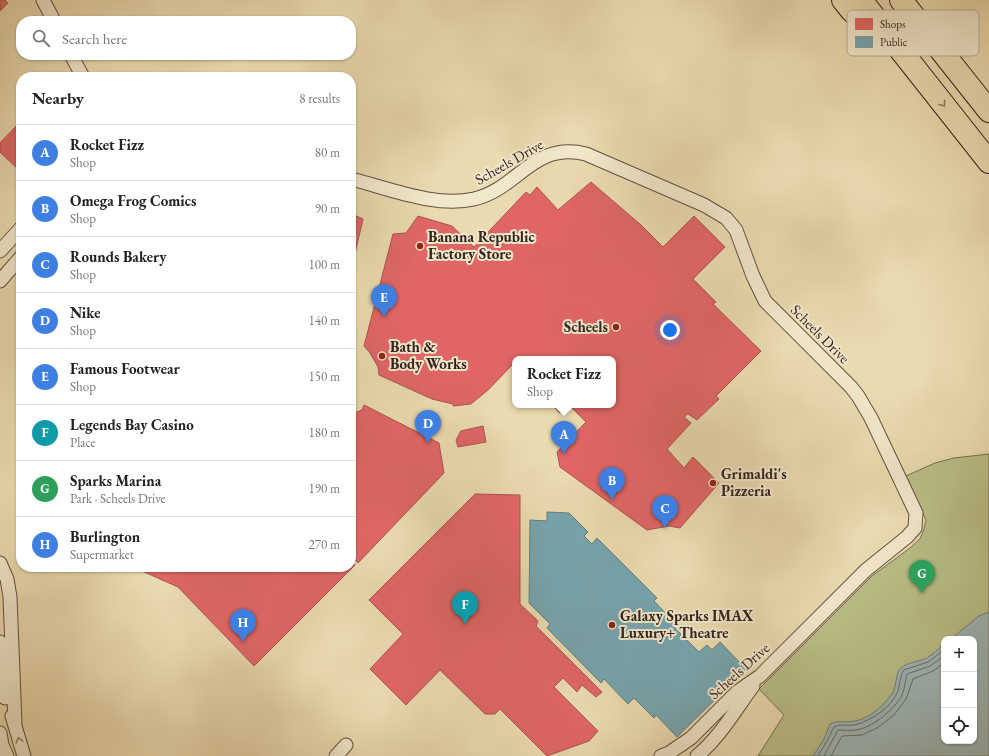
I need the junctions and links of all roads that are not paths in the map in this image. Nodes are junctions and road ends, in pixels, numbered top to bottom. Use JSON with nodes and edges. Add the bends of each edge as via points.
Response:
{"nodes":[{"id":1,"x":43,"y":0,"type":"edge"},
{"id":2,"x":843,"y":0,"type":"edge"},
{"id":3,"x":861,"y":0,"type":"edge"},
{"id":4,"x":901,"y":0,"type":"edge"},
{"id":5,"x":915,"y":0,"type":"edge"},
{"id":6,"x":851,"y":10,"type":"edge"},
{"id":7,"x":869,"y":10,"type":"edge"},
{"id":8,"x":909,"y":10,"type":"edge"},
{"id":9,"x":920,"y":10,"type":"edge"},
{"id":10,"x":51,"y":16,"type":"edge"},
{"id":11,"x":901,"y":56,"type":"edge"},
{"id":12,"x":905,"y":56,"type":"edge"},
{"id":13,"x":946,"y":56,"type":"edge"},
{"id":14,"x":74,"y":60,"type":"edge"},
{"id":15,"x":80,"y":72,"type":"edge"},
{"id":16,"x":919,"y":73,"type":"junction"},
{"id":17,"x":989,"y":111,"type":"edge"},
{"id":18,"x":989,"y":162,"type":"edge"},
{"id":19,"x":356,"y":180,"type":"edge"},
{"id":20,"x":16,"y":233,"type":"edge"},
{"id":21,"x":0,"y":251,"type":"edge"},
{"id":22,"x":16,"y":263,"type":"edge"},
{"id":23,"x":0,"y":281,"type":"edge"},
{"id":24,"x":0,"y":563,"type":"edge"},
{"id":25,"x":0,"y":642,"type":"edge"},
{"id":26,"x":760,"y":676,"type":"junction"},
{"id":27,"x":15,"y":724,"type":"junction"},
{"id":28,"x":0,"y":733,"type":"edge"},
{"id":29,"x":346,"y":745,"type":"dead end"},
{"id":30,"x":7,"y":756,"type":"edge"},
{"id":31,"x":24,"y":756,"type":"edge"},
{"id":32,"x":336,"y":756,"type":"edge"},
{"id":33,"x":661,"y":756,"type":"edge"},
{"id":34,"x":697,"y":756,"type":"edge"}],
"edges":[{"from":1,"to":10,"type":"street"},
{"from":2,"to":6,"type":"highway"},
{"from":3,"to":7,"type":"highway"},
{"from":4,"to":8,"type":"highway"},
{"from":5,"to":9,"type":"highway"},
{"from":11,"to":16,"type":"highway"},
{"from":12,"to":16,"type":"highway"},
{"from":13,"to":17,"type":"highway"},
{"from":14,"to":15,"type":"street"},
{"from":16,"to":18,"type":"highway","one_way":true},
{"from":19,"to":26,"type":"street","name":"Scheels Drive","via":[[441,201],[472,200],[493,192],[550,154],[568,151],[599,160],[704,205],[731,223],[765,301],[858,396],[916,513],[912,533],[866,570]]},
{"from":20,"to":21,"type":"street"},
{"from":22,"to":23,"type":"street"},
{"from":24,"to":27,"type":"street","via":[[7,579],[10,597]]},
{"from":25,"to":27,"type":"street","via":[[3,646],[5,699]]},
{"from":26,"to":33,"type":"street","name":"Scheels Drive","via":[[738,692],[691,738]]},
{"from":26,"to":34,"type":"street","via":[[724,728]]},
{"from":31,"to":27,"type":"street","one_way":true},
{"from":28,"to":30,"type":"street"},
{"from":29,"to":32,"type":"street"}]}
